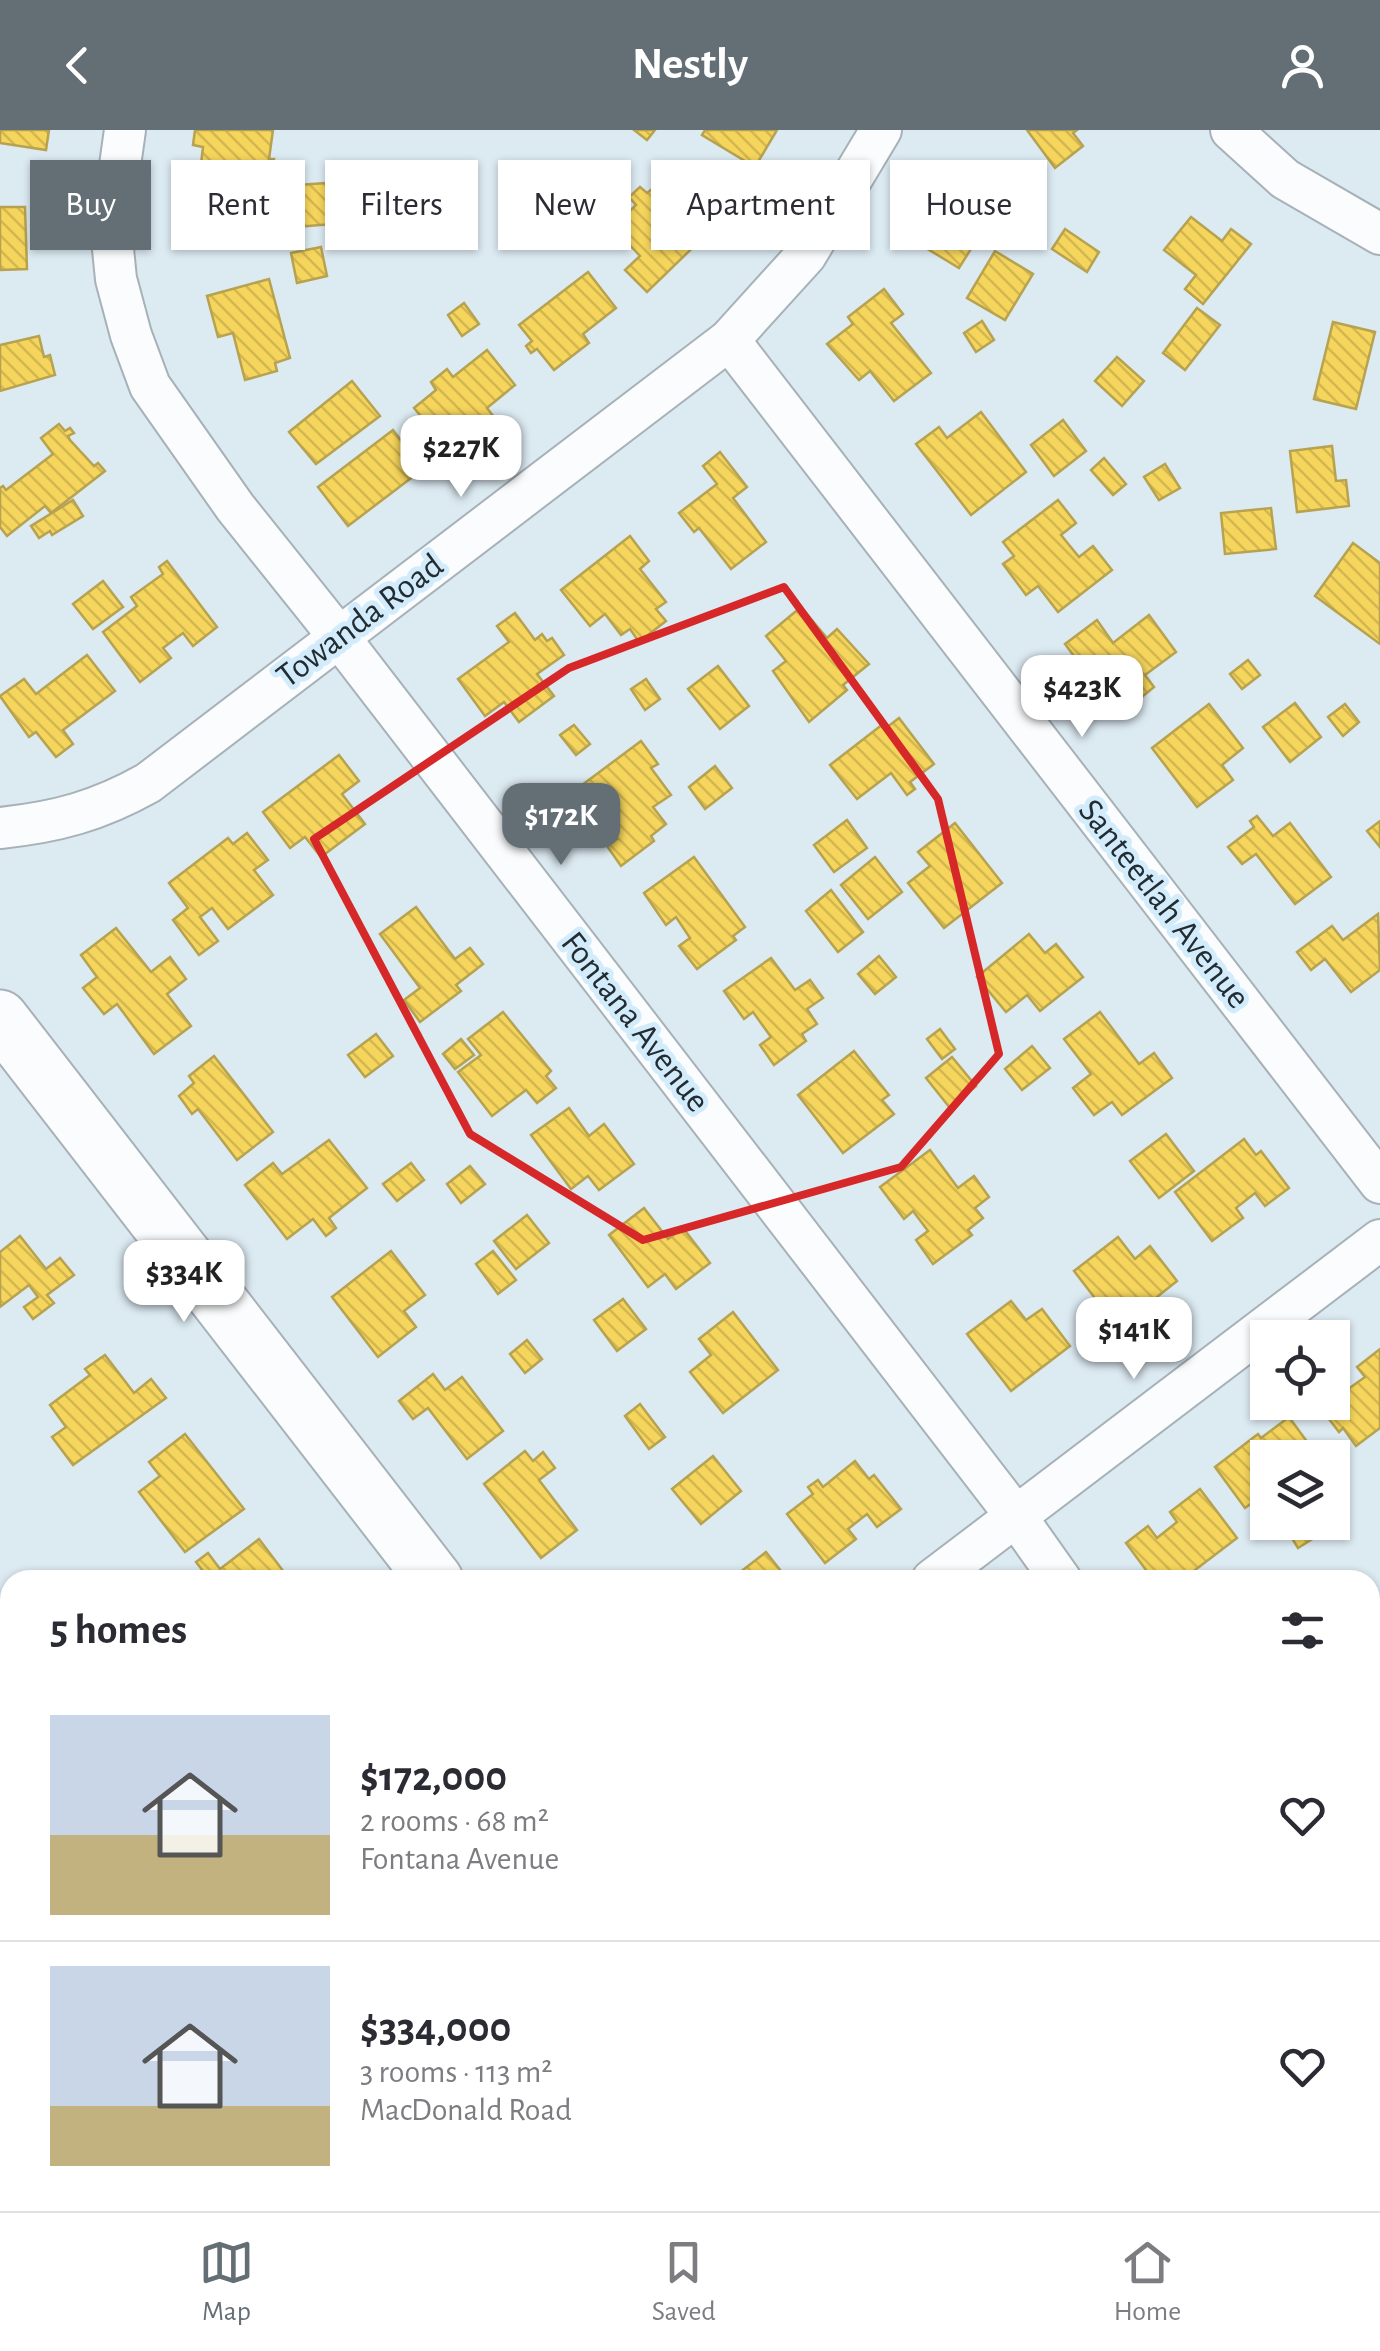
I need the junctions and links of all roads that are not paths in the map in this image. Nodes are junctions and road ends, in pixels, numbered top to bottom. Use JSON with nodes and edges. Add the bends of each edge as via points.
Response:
{"nodes":[{"id":1,"x":125,"y":130,"type":"edge"},
{"id":2,"x":880,"y":130,"type":"edge"},
{"id":3,"x":1232,"y":130,"type":"edge"},
{"id":4,"x":1380,"y":234,"type":"edge"},
{"id":5,"x":729,"y":340,"type":"junction"},
{"id":6,"x":339,"y":637,"type":"junction"},
{"id":7,"x":0,"y":828,"type":"edge"},
{"id":8,"x":0,"y":1018,"type":"edge"},
{"id":9,"x":1380,"y":1183,"type":"edge"},
{"id":10,"x":1380,"y":1240,"type":"edge"},
{"id":11,"x":1015,"y":1516,"type":"junction"},
{"id":12,"x":427,"y":1570,"type":"edge"},
{"id":13,"x":945,"y":1570,"type":"edge"},
{"id":14,"x":1054,"y":1570,"type":"edge"}],
"edges":[{"from":1,"to":6,"type":"street","name":"Fontana Avenue","via":[[112,229],[116,279],[150,386]]},
{"from":2,"to":5,"type":"street","name":"Towanda Road","via":[[806,255]]},
{"from":3,"to":4,"type":"street","via":[[1285,180]]},
{"from":5,"to":6,"type":"street","name":"Towanda Road"},
{"from":5,"to":9,"type":"street","name":"Santeetlah Avenue"},
{"from":6,"to":7,"type":"street","name":"Towanda Road","via":[[148,783],[73,816]]},
{"from":6,"to":11,"type":"street","name":"Fontana Avenue"},
{"from":8,"to":12,"type":"street"},
{"from":10,"to":11,"type":"street"},
{"from":11,"to":13,"type":"street"},
{"from":11,"to":14,"type":"street","name":"Fontana Avenue"}]}
